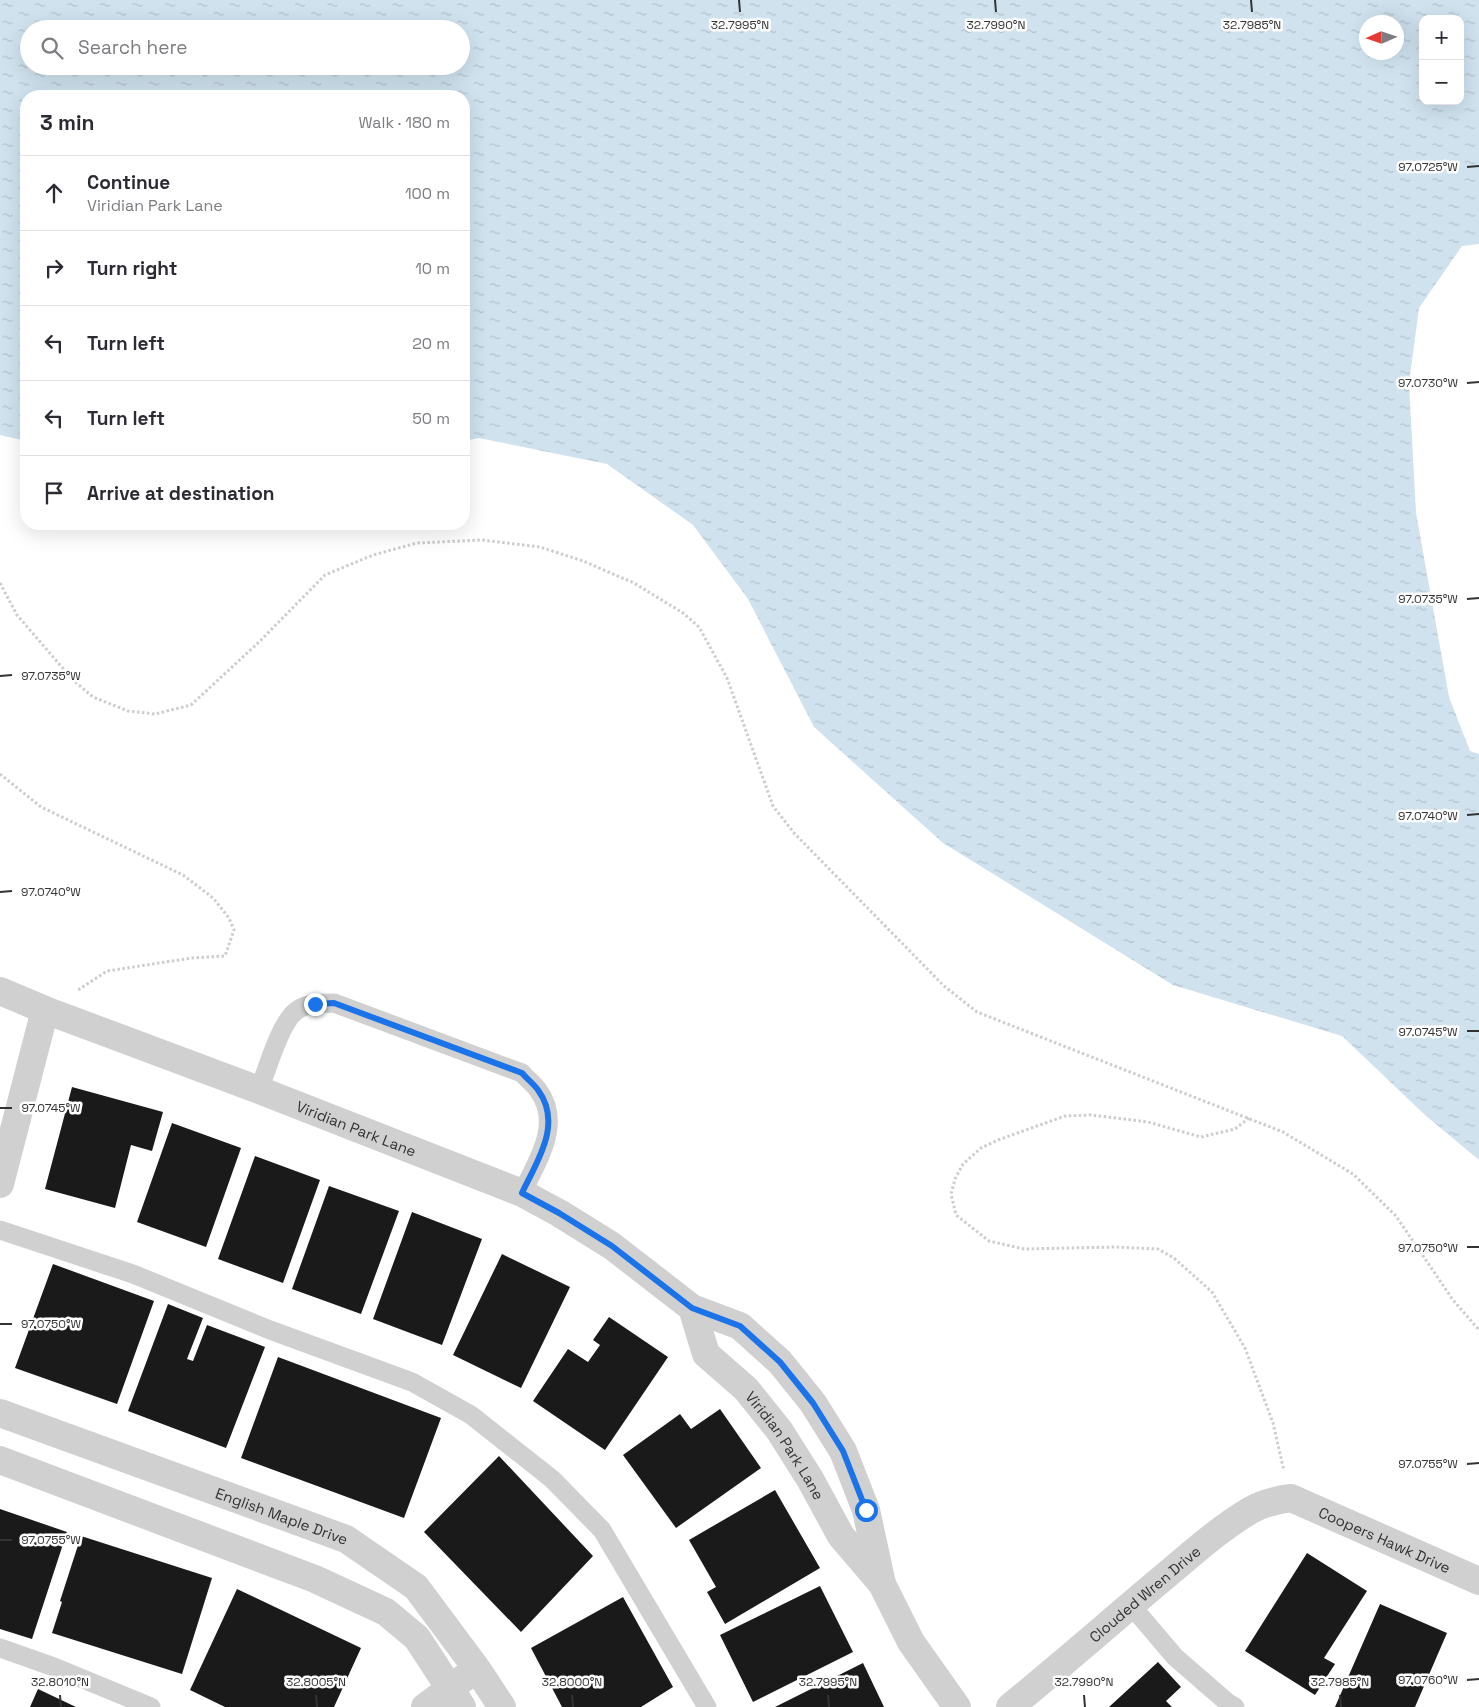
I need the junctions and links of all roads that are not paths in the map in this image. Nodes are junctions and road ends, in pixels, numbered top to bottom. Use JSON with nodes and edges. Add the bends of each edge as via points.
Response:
{"nodes":[{"id":1,"x":0,"y":990,"type":"edge"},
{"id":2,"x":55,"y":1013,"type":"junction"},
{"id":3,"x":259,"y":1090,"type":"junction"},
{"id":4,"x":0,"y":1184,"type":"edge"},
{"id":5,"x":522,"y":1193,"type":"junction"},
{"id":6,"x":0,"y":1230,"type":"edge"},
{"id":7,"x":692,"y":1308,"type":"junction"},
{"id":8,"x":0,"y":1413,"type":"edge"},
{"id":9,"x":0,"y":1460,"type":"edge"},
{"id":10,"x":1291,"y":1498,"type":"joint"},
{"id":11,"x":1479,"y":1581,"type":"edge"},
{"id":12,"x":882,"y":1584,"type":"junction"},
{"id":13,"x":1130,"y":1604,"type":"junction"},
{"id":14,"x":0,"y":1648,"type":"edge"},
{"id":15,"x":476,"y":1669,"type":"junction"},
{"id":16,"x":456,"y":1698,"type":"edge"},
{"id":17,"x":151,"y":1707,"type":"edge"},
{"id":18,"x":426,"y":1707,"type":"edge"},
{"id":19,"x":502,"y":1707,"type":"edge"},
{"id":20,"x":706,"y":1707,"type":"edge"},
{"id":21,"x":957,"y":1707,"type":"edge"},
{"id":22,"x":1010,"y":1707,"type":"edge"},
{"id":23,"x":1235,"y":1707,"type":"edge"}],
"edges":[{"from":1,"to":2,"type":"street","name":"Viridian Park Lane"},
{"from":2,"to":3,"type":"street","name":"Viridian Park Lane"},
{"from":2,"to":4,"type":"street"},
{"from":3,"to":5,"type":"street","name":"Viridian Park Lane"},
{"from":3,"to":5,"type":"lane","via":[[284,1026],[296,1010],[315,1004],[334,1003],[522,1073],[539,1091],[549,1110],[549,1134]]},
{"from":5,"to":7,"type":"street","name":"Viridian Park Lane","via":[[612,1246]]},
{"from":6,"to":20,"type":"lane","via":[[133,1274],[270,1330],[412,1382],[471,1416],[552,1479],[602,1530]]},
{"from":7,"to":12,"type":"street","name":"Viridian Park Lane","via":[[706,1354],[746,1389],[779,1430],[841,1536]]},
{"from":7,"to":12,"type":"street","name":"Viridian Park Lane","via":[[740,1326],[780,1362],[813,1403],[843,1451],[863,1502]]},
{"from":8,"to":15,"type":"street","name":"English Maple Drive","via":[[346,1539],[416,1587]]},
{"from":9,"to":16,"type":"street","via":[[315,1579],[386,1612],[416,1638]]},
{"from":10,"to":11,"type":"street","name":"Coopers Hawk Drive"},
{"from":10,"to":13,"type":"street","name":"Clouded Wren Drive","via":[[1271,1501],[1251,1510],[1210,1538]]},
{"from":12,"to":21,"type":"street","name":"Viridian Park Lane","via":[[911,1642]]},
{"from":13,"to":22,"type":"street","name":"Clouded Wren Drive"},
{"from":13,"to":23,"type":"lane","via":[[1175,1657]]},
{"from":14,"to":17,"type":"lane"},
{"from":15,"to":16,"type":"street"},
{"from":15,"to":19,"type":"street","name":"English Maple Drive"},
{"from":16,"to":18,"type":"street"}]}
